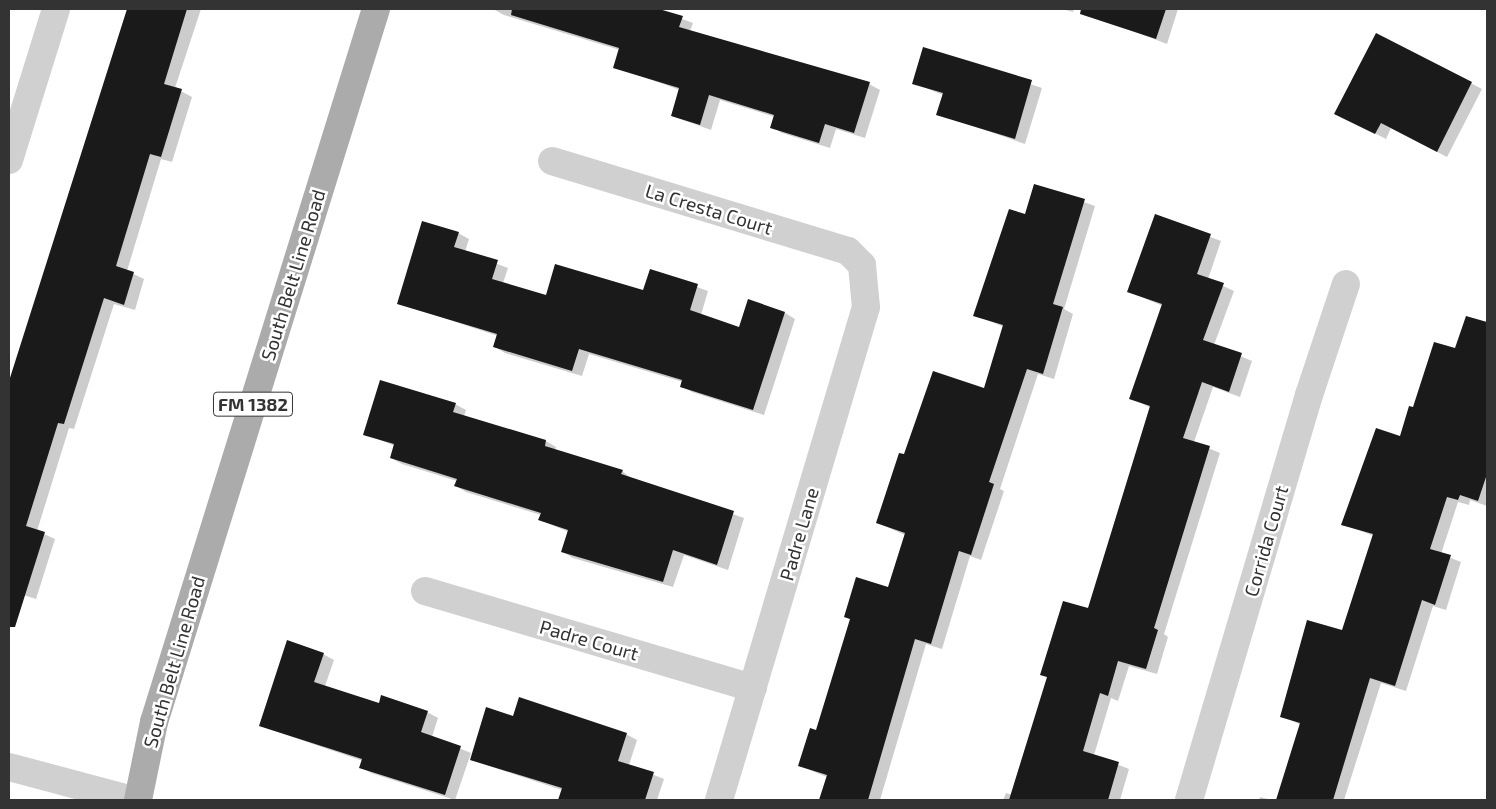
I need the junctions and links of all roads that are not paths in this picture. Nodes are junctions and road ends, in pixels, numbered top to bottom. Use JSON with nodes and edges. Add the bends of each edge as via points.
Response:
{"nodes":[{"id":1,"x":56,"y":9,"type":"edge"},
{"id":2,"x":376,"y":9,"type":"edge"},
{"id":3,"x":9,"y":160,"type":"edge"},
{"id":4,"x":552,"y":161,"type":"dead end"},
{"id":5,"x":862,"y":265,"type":"joint"},
{"id":6,"x":1346,"y":284,"type":"dead end"},
{"id":7,"x":425,"y":591,"type":"dead end"},
{"id":8,"x":753,"y":688,"type":"junction"},
{"id":9,"x":9,"y":767,"type":"edge"},
{"id":10,"x":133,"y":800,"type":"edge"},
{"id":11,"x":138,"y":800,"type":"edge"},
{"id":12,"x":719,"y":800,"type":"edge"},
{"id":13,"x":1189,"y":800,"type":"edge"}],
"edges":[{"from":1,"to":3,"type":"street"},
{"from":2,"to":11,"type":"main road","name":"South Belt Line Road","number":"FM 1382","via":[[154,722]]},
{"from":4,"to":5,"type":"street","name":"La Cresta Court","via":[[848,251]]},
{"from":5,"to":8,"type":"street","name":"Padre Lane","via":[[866,307]]},
{"from":6,"to":13,"type":"street","name":"Corrida Court","via":[[1309,396]]},
{"from":7,"to":8,"type":"street","name":"Padre Court"},
{"from":8,"to":12,"type":"street","name":"Padre Lane"},
{"from":9,"to":10,"type":"street"}]}
